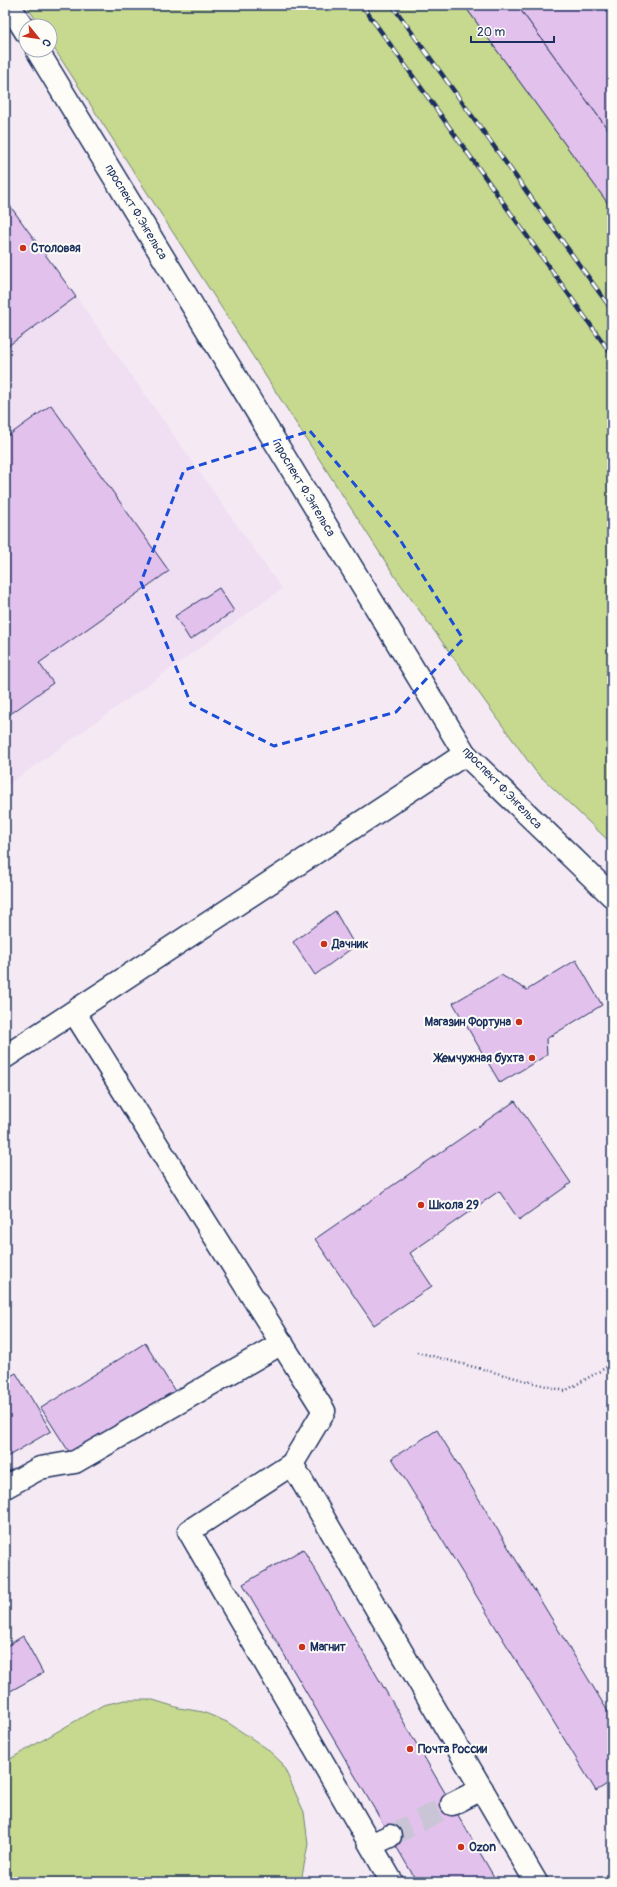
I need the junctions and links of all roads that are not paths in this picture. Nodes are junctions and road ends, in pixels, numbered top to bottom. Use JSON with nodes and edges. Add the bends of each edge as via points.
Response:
{"nodes":[{"id":1,"x":9,"y":5,"type":"edge"},
{"id":2,"x":18,"y":19,"type":"edge"},
{"id":3,"x":42,"y":58,"type":"edge"},
{"id":4,"x":466,"y":754,"type":"junction"},
{"id":5,"x":612,"y":896,"type":"edge"},
{"id":6,"x":74,"y":1012,"type":"junction"},
{"id":7,"x":5,"y":1057,"type":"edge"},
{"id":8,"x":282,"y":1344,"type":"junction"},
{"id":9,"x":292,"y":1464,"type":"junction"},
{"id":10,"x":5,"y":1487,"type":"edge"},
{"id":11,"x":482,"y":1789,"type":"junction"},
{"id":12,"x":452,"y":1804,"type":"tunnel mouth"},
{"id":13,"x":392,"y":1882,"type":"edge"},
{"id":14,"x":536,"y":1882,"type":"edge"}],
"edges":[{"from":1,"to":2,"type":"street"},
{"from":3,"to":4,"type":"street","name":"проспект Ф.Энгельса"},
{"from":4,"to":5,"type":"street","name":"проспект Ф.Энгельса"},
{"from":4,"to":6,"type":"street"},
{"from":6,"to":7,"type":"street"},
{"from":6,"to":8,"type":"street"},
{"from":8,"to":9,"type":"street","via":[[324,1411]]},
{"from":8,"to":10,"type":"street","via":[[75,1462],[40,1468]]},
{"from":9,"to":11,"type":"street"},
{"from":9,"to":13,"type":"street","via":[[189,1531],[380,1840]]},
{"from":11,"to":12,"type":"street"},
{"from":11,"to":14,"type":"street"}]}
